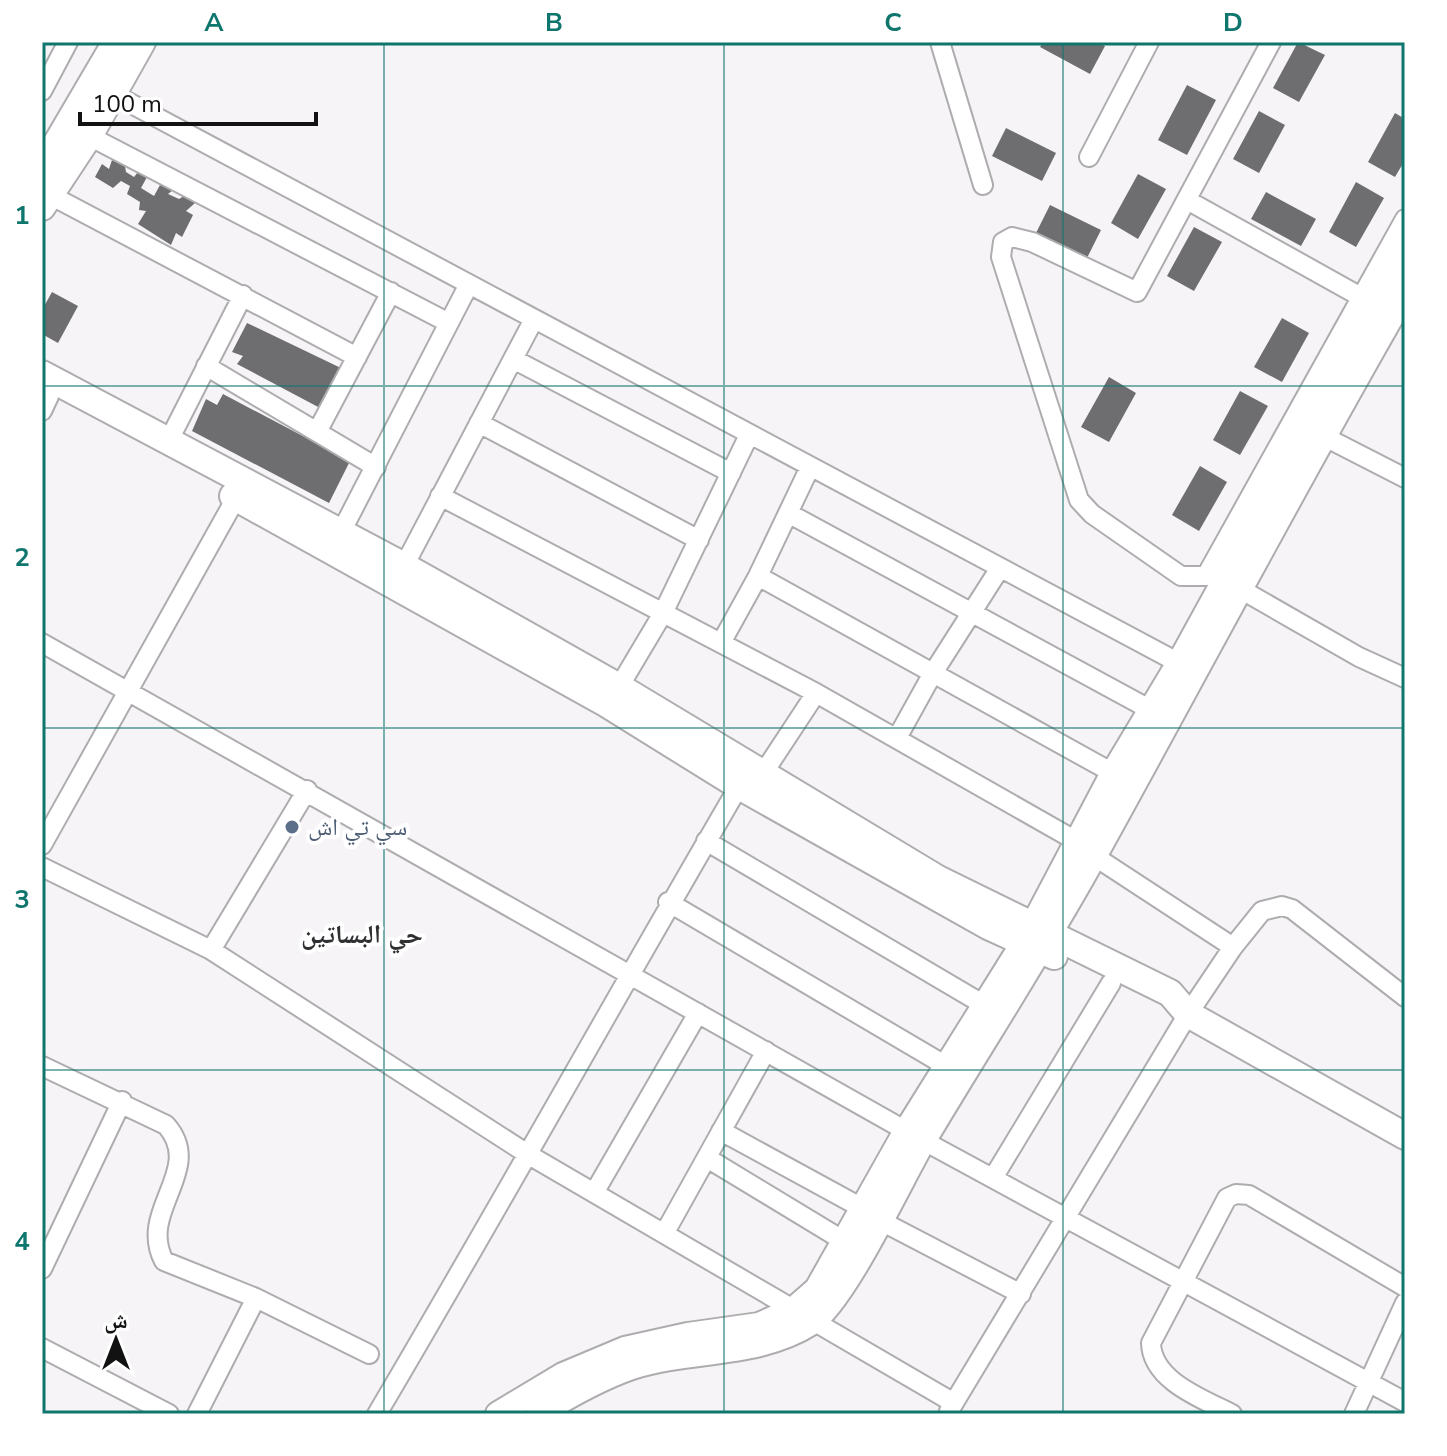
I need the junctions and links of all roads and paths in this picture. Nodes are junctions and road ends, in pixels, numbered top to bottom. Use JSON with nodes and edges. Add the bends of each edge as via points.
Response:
{"nodes":[{"id":1,"x":68,"y":42,"type":"edge"},
{"id":2,"x":116,"y":42,"type":"edge"},
{"id":3,"x":142,"y":42,"type":"edge"},
{"id":4,"x":940,"y":42,"type":"edge"},
{"id":5,"x":1149,"y":42,"type":"edge"},
{"id":6,"x":1271,"y":42,"type":"edge"},
{"id":7,"x":48,"y":65,"type":"edge"},
{"id":8,"x":42,"y":91,"type":"edge"},
{"id":9,"x":113,"y":94,"type":"junction"},
{"id":10,"x":89,"y":136,"type":"junction"},
{"id":11,"x":1089,"y":157,"type":"dead end"},
{"id":12,"x":42,"y":168,"type":"edge"},
{"id":13,"x":983,"y":185,"type":"dead end"},
{"id":14,"x":1187,"y":200,"type":"junction"},
{"id":15,"x":46,"y":201,"type":"edge"},
{"id":16,"x":1405,"y":219,"type":"edge"},
{"id":17,"x":1405,"y":252,"type":"edge"},
{"id":18,"x":468,"y":286,"type":"junction"},
{"id":19,"x":391,"y":292,"type":"junction"},
{"id":20,"x":1405,"y":293,"type":"edge"},
{"id":21,"x":243,"y":295,"type":"junction"},
{"id":22,"x":1361,"y":297,"type":"junction"},
{"id":23,"x":533,"y":321,"type":"junction"},
{"id":24,"x":449,"y":323,"type":"junction"},
{"id":25,"x":357,"y":357,"type":"junction"},
{"id":26,"x":513,"y":359,"type":"junction"},
{"id":27,"x":206,"y":366,"type":"junction"},
{"id":28,"x":44,"y":393,"type":"edge"},
{"id":29,"x":479,"y":423,"type":"junction"},
{"id":30,"x":317,"y":432,"type":"junction"},
{"id":31,"x":749,"y":435,"type":"junction"},
{"id":32,"x":1323,"y":436,"type":"junction"},
{"id":33,"x":168,"y":442,"type":"junction"},
{"id":34,"x":376,"y":467,"type":"junction"},
{"id":35,"x":810,"y":467,"type":"junction"},
{"id":36,"x":731,"y":473,"type":"junction"},
{"id":37,"x":1405,"y":478,"type":"edge"},
{"id":38,"x":440,"y":496,"type":"junction"},
{"id":39,"x":236,"y":498,"type":"junction"},
{"id":40,"x":788,"y":513,"type":"junction"},
{"id":41,"x":699,"y":540,"type":"junction"},
{"id":42,"x":337,"y":541,"type":"junction"},
{"id":43,"x":404,"y":566,"type":"junction"},
{"id":44,"x":1000,"y":568,"type":"junction"},
{"id":45,"x":758,"y":576,"type":"junction"},
{"id":46,"x":1242,"y":590,"type":"junction"},
{"id":47,"x":663,"y":613,"type":"junction"},
{"id":48,"x":973,"y":613,"type":"junction"},
{"id":49,"x":42,"y":643,"type":"edge"},
{"id":50,"x":721,"y":643,"type":"junction"},
{"id":51,"x":1179,"y":663,"type":"junction"},
{"id":52,"x":933,"y":673,"type":"junction"},
{"id":53,"x":1405,"y":678,"type":"edge"},
{"id":54,"x":619,"y":687,"type":"junction"},
{"id":55,"x":129,"y":690,"type":"junction"},
{"id":56,"x":816,"y":693,"type":"junction"},
{"id":57,"x":1151,"y":710,"type":"junction"},
{"id":58,"x":897,"y":738,"type":"junction"},
{"id":59,"x":1113,"y":773,"type":"junction"},
{"id":60,"x":750,"y":780,"type":"junction"},
{"id":61,"x":307,"y":790,"type":"junction"},
{"id":62,"x":706,"y":841,"type":"junction"},
{"id":63,"x":42,"y":845,"type":"edge"},
{"id":64,"x":1086,"y":849,"type":"junction"},
{"id":65,"x":42,"y":867,"type":"edge"},
{"id":66,"x":668,"y":902,"type":"junction"},
{"id":67,"x":1036,"y":938,"type":"junction"},
{"id":68,"x":1233,"y":947,"type":"junction"},
{"id":69,"x":211,"y":950,"type":"junction"},
{"id":70,"x":629,"y":973,"type":"junction"},
{"id":71,"x":1111,"y":983,"type":"junction"},
{"id":72,"x":1405,"y":997,"type":"edge"},
{"id":73,"x":986,"y":1006,"type":"junction"},
{"id":74,"x":698,"y":1013,"type":"junction"},
{"id":75,"x":1188,"y":1014,"type":"junction"},
{"id":76,"x":766,"y":1051,"type":"junction"},
{"id":77,"x":42,"y":1066,"type":"edge"},
{"id":78,"x":948,"y":1067,"type":"junction"},
{"id":79,"x":122,"y":1101,"type":"junction"},
{"id":80,"x":721,"y":1131,"type":"junction"},
{"id":81,"x":915,"y":1136,"type":"junction"},
{"id":82,"x":1405,"y":1136,"type":"edge"},
{"id":83,"x":529,"y":1155,"type":"junction"},
{"id":84,"x":707,"y":1158,"type":"junction"},
{"id":85,"x":993,"y":1178,"type":"junction"},
{"id":86,"x":594,"y":1193,"type":"junction"},
{"id":87,"x":870,"y":1214,"type":"junction"},
{"id":88,"x":1067,"y":1218,"type":"junction"},
{"id":89,"x":664,"y":1234,"type":"junction"},
{"id":90,"x":844,"y":1241,"type":"junction"},
{"id":91,"x":42,"y":1269,"type":"edge"},
{"id":92,"x":1182,"y":1282,"type":"junction"},
{"id":93,"x":1405,"y":1287,"type":"edge"},
{"id":94,"x":1021,"y":1294,"type":"junction"},
{"id":95,"x":256,"y":1298,"type":"junction"},
{"id":96,"x":1405,"y":1303,"type":"edge"},
{"id":97,"x":802,"y":1316,"type":"junction"},
{"id":98,"x":42,"y":1348,"type":"edge"},
{"id":99,"x":369,"y":1354,"type":"dead end"},
{"id":100,"x":1368,"y":1383,"type":"junction"},
{"id":101,"x":1405,"y":1402,"type":"edge"},
{"id":102,"x":951,"y":1409,"type":"edge"},
{"id":103,"x":169,"y":1414,"type":"edge"},
{"id":104,"x":197,"y":1414,"type":"edge"},
{"id":105,"x":377,"y":1414,"type":"edge"},
{"id":106,"x":498,"y":1414,"type":"edge"},
{"id":107,"x":539,"y":1414,"type":"edge"},
{"id":108,"x":1232,"y":1414,"type":"edge"},
{"id":109,"x":1354,"y":1414,"type":"edge"}],
"edges":[{"from":1,"to":7,"type":"street"},
{"from":2,"to":12,"type":"main road"},
{"from":3,"to":9,"type":"main road"},
{"from":4,"to":13,"type":"street"},
{"from":5,"to":11,"type":"street"},
{"from":6,"to":14,"type":"street"},
{"from":7,"to":8,"type":"street"},
{"from":9,"to":10,"type":"main road"},
{"from":9,"to":18,"type":"street"},
{"from":10,"to":15,"type":"main road"},
{"from":10,"to":19,"type":"street"},
{"from":14,"to":22,"type":"street"},
{"from":14,"to":22,"type":"street","via":[[1137,292],[1032,242],[1012,237],[1003,242],[1001,257],[1079,500],[1181,576],[1206,576]]},
{"from":15,"to":21,"type":"street"},
{"from":16,"to":22,"type":"street"},
{"from":17,"to":51,"type":"street"},
{"from":18,"to":23,"type":"street"},
{"from":18,"to":24,"type":"street"},
{"from":19,"to":24,"type":"street"},
{"from":19,"to":25,"type":"street"},
{"from":20,"to":32,"type":"street"},
{"from":21,"to":25,"type":"street"},
{"from":21,"to":27,"type":"street"},
{"from":23,"to":26,"type":"street"},
{"from":23,"to":31,"type":"street"},
{"from":24,"to":34,"type":"street"},
{"from":25,"to":30,"type":"street"},
{"from":26,"to":29,"type":"street"},
{"from":26,"to":36,"type":"street"},
{"from":27,"to":30,"type":"street"},
{"from":27,"to":33,"type":"street"},
{"from":28,"to":33,"type":"main road"},
{"from":28,"to":39,"type":"main road"},
{"from":29,"to":38,"type":"street"},
{"from":29,"to":41,"type":"street"},
{"from":30,"to":34,"type":"street"},
{"from":31,"to":35,"type":"street"},
{"from":31,"to":36,"type":"street"},
{"from":32,"to":37,"type":"street"},
{"from":32,"to":46,"type":"street"},
{"from":33,"to":42,"type":"main road"},
{"from":34,"to":42,"type":"street"},
{"from":35,"to":40,"type":"street"},
{"from":35,"to":44,"type":"street"},
{"from":36,"to":41,"type":"street"},
{"from":38,"to":43,"type":"street"},
{"from":38,"to":47,"type":"street"},
{"from":39,"to":42,"type":"main road"},
{"from":39,"to":55,"type":"street"},
{"from":40,"to":45,"type":"street"},
{"from":40,"to":48,"type":"street"},
{"from":41,"to":47,"type":"street"},
{"from":42,"to":43,"type":"main road"},
{"from":42,"to":60,"type":"main road","via":[[607,704]]},
{"from":43,"to":54,"type":"main road"},
{"from":44,"to":48,"type":"street"},
{"from":44,"to":51,"type":"street"},
{"from":45,"to":50,"type":"street"},
{"from":45,"to":52,"type":"street"},
{"from":46,"to":53,"type":"street"},
{"from":46,"to":64,"type":"street"},
{"from":47,"to":50,"type":"street"},
{"from":47,"to":54,"type":"street"},
{"from":48,"to":52,"type":"street"},
{"from":48,"to":57,"type":"street"},
{"from":49,"to":55,"type":"street"},
{"from":50,"to":56,"type":"street"},
{"from":51,"to":57,"type":"street"},
{"from":52,"to":58,"type":"street"},
{"from":52,"to":59,"type":"street"},
{"from":54,"to":60,"type":"main road"},
{"from":55,"to":61,"type":"street"},
{"from":55,"to":63,"type":"street"},
{"from":56,"to":58,"type":"street"},
{"from":56,"to":60,"type":"street"},
{"from":57,"to":59,"type":"street"},
{"from":58,"to":64,"type":"street"},
{"from":59,"to":64,"type":"street"},
{"from":60,"to":62,"type":"street"},
{"from":60,"to":67,"type":"main road","via":[[988,926]]},
{"from":61,"to":69,"type":"street"},
{"from":61,"to":70,"type":"street"},
{"from":62,"to":66,"type":"street"},
{"from":62,"to":73,"type":"street"},
{"from":64,"to":67,"type":"street"},
{"from":64,"to":68,"type":"street"},
{"from":65,"to":69,"type":"street"},
{"from":66,"to":70,"type":"street"},
{"from":66,"to":78,"type":"street"},
{"from":67,"to":71,"type":"main road"},
{"from":67,"to":73,"type":"street"},
{"from":67,"to":75,"type":"main road","via":[[1170,993]]},
{"from":67,"to":81,"type":"street"},
{"from":68,"to":72,"type":"street","via":[[1262,911],[1282,906]]},
{"from":68,"to":75,"type":"street"},
{"from":69,"to":83,"type":"street"},
{"from":70,"to":74,"type":"street"},
{"from":70,"to":83,"type":"street"},
{"from":71,"to":75,"type":"main road","via":[[1162,1009]]},
{"from":71,"to":85,"type":"street"},
{"from":73,"to":78,"type":"street"},
{"from":74,"to":76,"type":"street"},
{"from":74,"to":86,"type":"street"},
{"from":75,"to":82,"type":"main road"},
{"from":75,"to":88,"type":"street"},
{"from":76,"to":80,"type":"street"},
{"from":76,"to":81,"type":"street"},
{"from":77,"to":79,"type":"street"},
{"from":78,"to":81,"type":"street"},
{"from":79,"to":91,"type":"street"},
{"from":79,"to":95,"type":"street","via":[[166,1125],[178,1138],[181,1151],[156,1228],[164,1261]]},
{"from":80,"to":84,"type":"street"},
{"from":80,"to":87,"type":"street"},
{"from":81,"to":85,"type":"street"},
{"from":81,"to":87,"type":"street"},
{"from":83,"to":86,"type":"street"},
{"from":83,"to":105,"type":"street"},
{"from":84,"to":89,"type":"street"},
{"from":84,"to":90,"type":"street"},
{"from":85,"to":88,"type":"street"},
{"from":86,"to":89,"type":"street"},
{"from":87,"to":90,"type":"street"},
{"from":87,"to":94,"type":"street"},
{"from":87,"to":97,"type":"street","via":[[834,1300]]},
{"from":88,"to":92,"type":"street"},
{"from":88,"to":94,"type":"street"},
{"from":89,"to":97,"type":"street"},
{"from":90,"to":97,"type":"street"},
{"from":92,"to":93,"type":"street","via":[[1227,1198],[1236,1194],[1249,1195]]},
{"from":92,"to":100,"type":"street"},
{"from":92,"to":108,"type":"street","via":[[1152,1335],[1151,1351],[1162,1371],[1181,1387]]},
{"from":94,"to":102,"type":"street"},
{"from":95,"to":99,"type":"street"},
{"from":95,"to":104,"type":"street"},
{"from":96,"to":100,"type":"street"},
{"from":97,"to":102,"type":"street"},
{"from":97,"to":106,"type":"street","via":[[625,1349],[563,1375]]},
{"from":97,"to":107,"type":"street","via":[[767,1344],[632,1367]]},
{"from":98,"to":103,"type":"street"},
{"from":100,"to":101,"type":"street"},
{"from":100,"to":109,"type":"street"}]}
